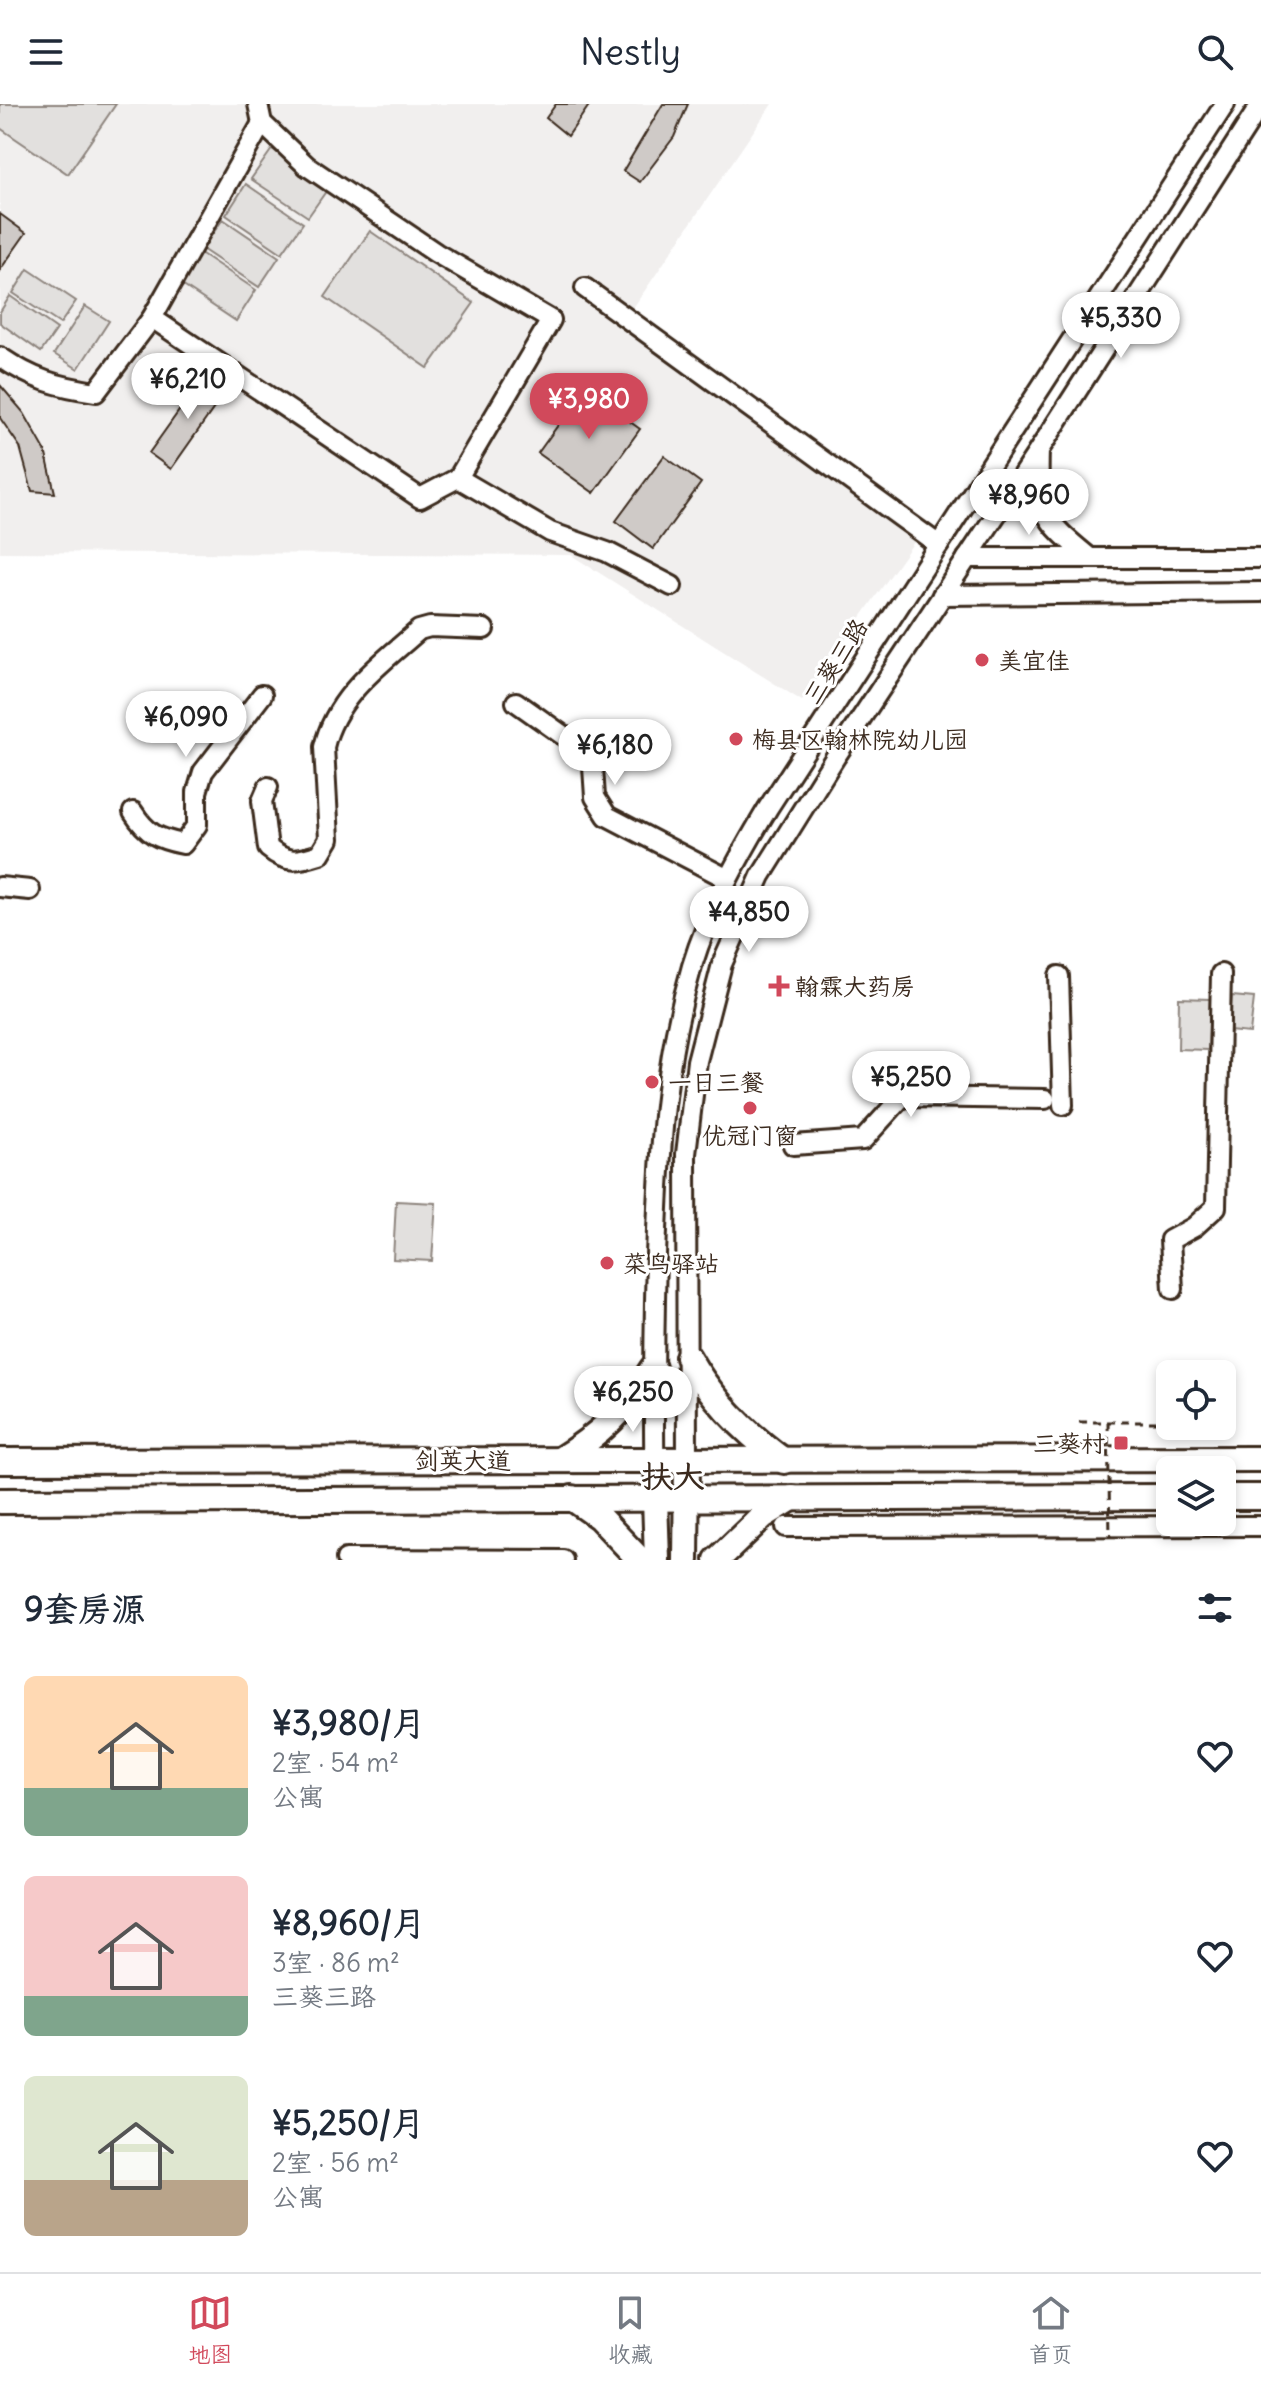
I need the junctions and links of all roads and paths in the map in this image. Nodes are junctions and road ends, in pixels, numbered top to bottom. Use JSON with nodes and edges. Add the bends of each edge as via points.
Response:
{"nodes":[{"id":1,"x":1225,"y":104,"type":"edge"},
{"id":2,"x":1261,"y":104,"type":"edge"},
{"id":3,"x":260,"y":113,"type":"edge"},
{"id":4,"x":585,"y":288,"type":"dead end"},
{"id":5,"x":152,"y":318,"type":"junction"},
{"id":6,"x":0,"y":357,"type":"edge"},
{"id":7,"x":1039,"y":450,"type":"junction"},
{"id":8,"x":458,"y":478,"type":"junction"},
{"id":9,"x":939,"y":545,"type":"junction"},
{"id":10,"x":967,"y":558,"type":"junction"},
{"id":11,"x":1090,"y":558,"type":"junction"},
{"id":12,"x":1261,"y":558,"type":"edge"},
{"id":13,"x":672,"y":586,"type":"dead end"},
{"id":14,"x":1261,"y":592,"type":"edge"},
{"id":15,"x":942,"y":595,"type":"junction"},
{"id":16,"x":484,"y":629,"type":"dead end"},
{"id":17,"x":262,"y":695,"type":"dead end"},
{"id":18,"x":516,"y":702,"type":"dead end"},
{"id":19,"x":268,"y":787,"type":"dead end"},
{"id":20,"x":133,"y":812,"type":"dead end"},
{"id":21,"x":726,"y":878,"type":"junction"},
{"id":22,"x":0,"y":887,"type":"edge"},
{"id":23,"x":30,"y":890,"type":"dead end"},
{"id":24,"x":1221,"y":974,"type":"dead end"},
{"id":25,"x":1059,"y":976,"type":"dead end"},
{"id":26,"x":1045,"y":1099,"type":"dead end"},
{"id":27,"x":1063,"y":1105,"type":"dead end"},
{"id":28,"x":793,"y":1145,"type":"dead end"},
{"id":29,"x":1173,"y":1289,"type":"dead end"},
{"id":30,"x":688,"y":1357,"type":"junction"},
{"id":31,"x":653,"y":1368,"type":"junction"},
{"id":32,"x":1079,"y":1422,"type":"dead end"},
{"id":33,"x":1108,"y":1422,"type":"junction"},
{"id":34,"x":1156,"y":1422,"type":"edge"},
{"id":35,"x":1261,"y":1459,"type":"edge"},
{"id":36,"x":559,"y":1460,"type":"junction"},
{"id":37,"x":654,"y":1460,"type":"junction"},
{"id":38,"x":687,"y":1460,"type":"junction"},
{"id":39,"x":0,"y":1461,"type":"edge"},
{"id":40,"x":784,"y":1461,"type":"junction"},
{"id":41,"x":1156,"y":1497,"type":"edge"},
{"id":42,"x":1236,"y":1497,"type":"edge"},
{"id":43,"x":1261,"y":1497,"type":"edge"},
{"id":44,"x":572,"y":1498,"type":"junction"},
{"id":45,"x":655,"y":1498,"type":"junction"},
{"id":46,"x":686,"y":1498,"type":"junction"},
{"id":47,"x":793,"y":1498,"type":"junction"},
{"id":48,"x":0,"y":1501,"type":"edge"},
{"id":49,"x":1261,"y":1526,"type":"edge"},
{"id":50,"x":786,"y":1527,"type":"dead end"},
{"id":51,"x":1110,"y":1537,"type":"dead end"},
{"id":52,"x":346,"y":1559,"type":"edge"},
{"id":53,"x":563,"y":1560,"type":"edge"},
{"id":54,"x":640,"y":1560,"type":"edge"},
{"id":55,"x":657,"y":1560,"type":"edge"},
{"id":56,"x":686,"y":1560,"type":"edge"},
{"id":57,"x":717,"y":1560,"type":"edge"}],
"edges":[{"from":1,"to":9,"type":"street","name":"三葵三路"},
{"from":2,"to":7,"type":"street"},
{"from":3,"to":5,"type":"street"},
{"from":3,"to":8,"type":"street","via":[[307,166],[436,253],[551,320]]},
{"from":4,"to":9,"type":"street"},
{"from":5,"to":6,"type":"street","via":[[96,392],[56,386]]},
{"from":5,"to":8,"type":"street","via":[[420,498]]},
{"from":7,"to":10,"type":"street"},
{"from":7,"to":11,"type":"street","via":[[1038,493],[1045,516]]},
{"from":8,"to":13,"type":"street","via":[[550,532],[607,552]]},
{"from":9,"to":21,"type":"street","name":"三葵三路"},
{"from":10,"to":11,"type":"street"},
{"from":10,"to":15,"type":"street"},
{"from":11,"to":12,"type":"street"},
{"from":14,"to":15,"type":"street"},
{"from":15,"to":30,"type":"street","via":[[761,876],[722,964],[697,1061],[686,1154]]},
{"from":16,"to":19,"type":"street","via":[[419,630],[352,689],[324,747],[329,839],[320,854],[294,862],[268,848],[262,801]]},
{"from":17,"to":20,"type":"street","via":[[203,772],[197,825],[183,844],[146,832]]},
{"from":18,"to":21,"type":"street","via":[[588,753],[595,797],[607,816]]},
{"from":21,"to":31,"type":"street","name":"三葵三路","via":[[693,965],[671,1053],[660,1131]]},
{"from":22,"to":23,"type":"street"},
{"from":24,"to":29,"type":"street","via":[[1216,1207],[1170,1240]]},
{"from":25,"to":27,"type":"street"},
{"from":26,"to":28,"type":"street","via":[[902,1097],[863,1140]]},
{"from":30,"to":38,"type":"street"},
{"from":30,"to":40,"type":"main road","via":[[729,1414]]},
{"from":31,"to":36,"type":"main road","via":[[614,1419]]},
{"from":31,"to":37,"type":"street","name":"三葵三路"},
{"from":32,"to":33,"type":"path"},
{"from":33,"to":34,"type":"path"},
{"from":33,"to":51,"type":"path","bridge":true},
{"from":35,"to":40,"type":"main road","name":"剑英大道"},
{"from":36,"to":37,"type":"main road","name":"剑英大道"},
{"from":36,"to":39,"type":"main road","name":"剑英大道"},
{"from":37,"to":38,"type":"main road","name":"剑英大道"},
{"from":37,"to":45,"type":"street","name":"三葵三路"},
{"from":38,"to":40,"type":"main road","name":"剑英大道"},
{"from":38,"to":46,"type":"main road"},
{"from":41,"to":47,"type":"main road","name":"剑英大道"},
{"from":42,"to":43,"type":"main road"},
{"from":44,"to":45,"type":"main road","name":"剑英大道"},
{"from":44,"to":48,"type":"main road","name":"剑英大道"},
{"from":44,"to":54,"type":"main road","via":[[599,1517]]},
{"from":45,"to":46,"type":"main road","name":"剑英大道"},
{"from":45,"to":55,"type":"main road"},
{"from":46,"to":47,"type":"main road","name":"剑英大道"},
{"from":46,"to":56,"type":"main road"},
{"from":47,"to":57,"type":"main road","via":[[763,1516]]},
{"from":49,"to":50,"type":"street"},
{"from":52,"to":53,"type":"street"}]}
